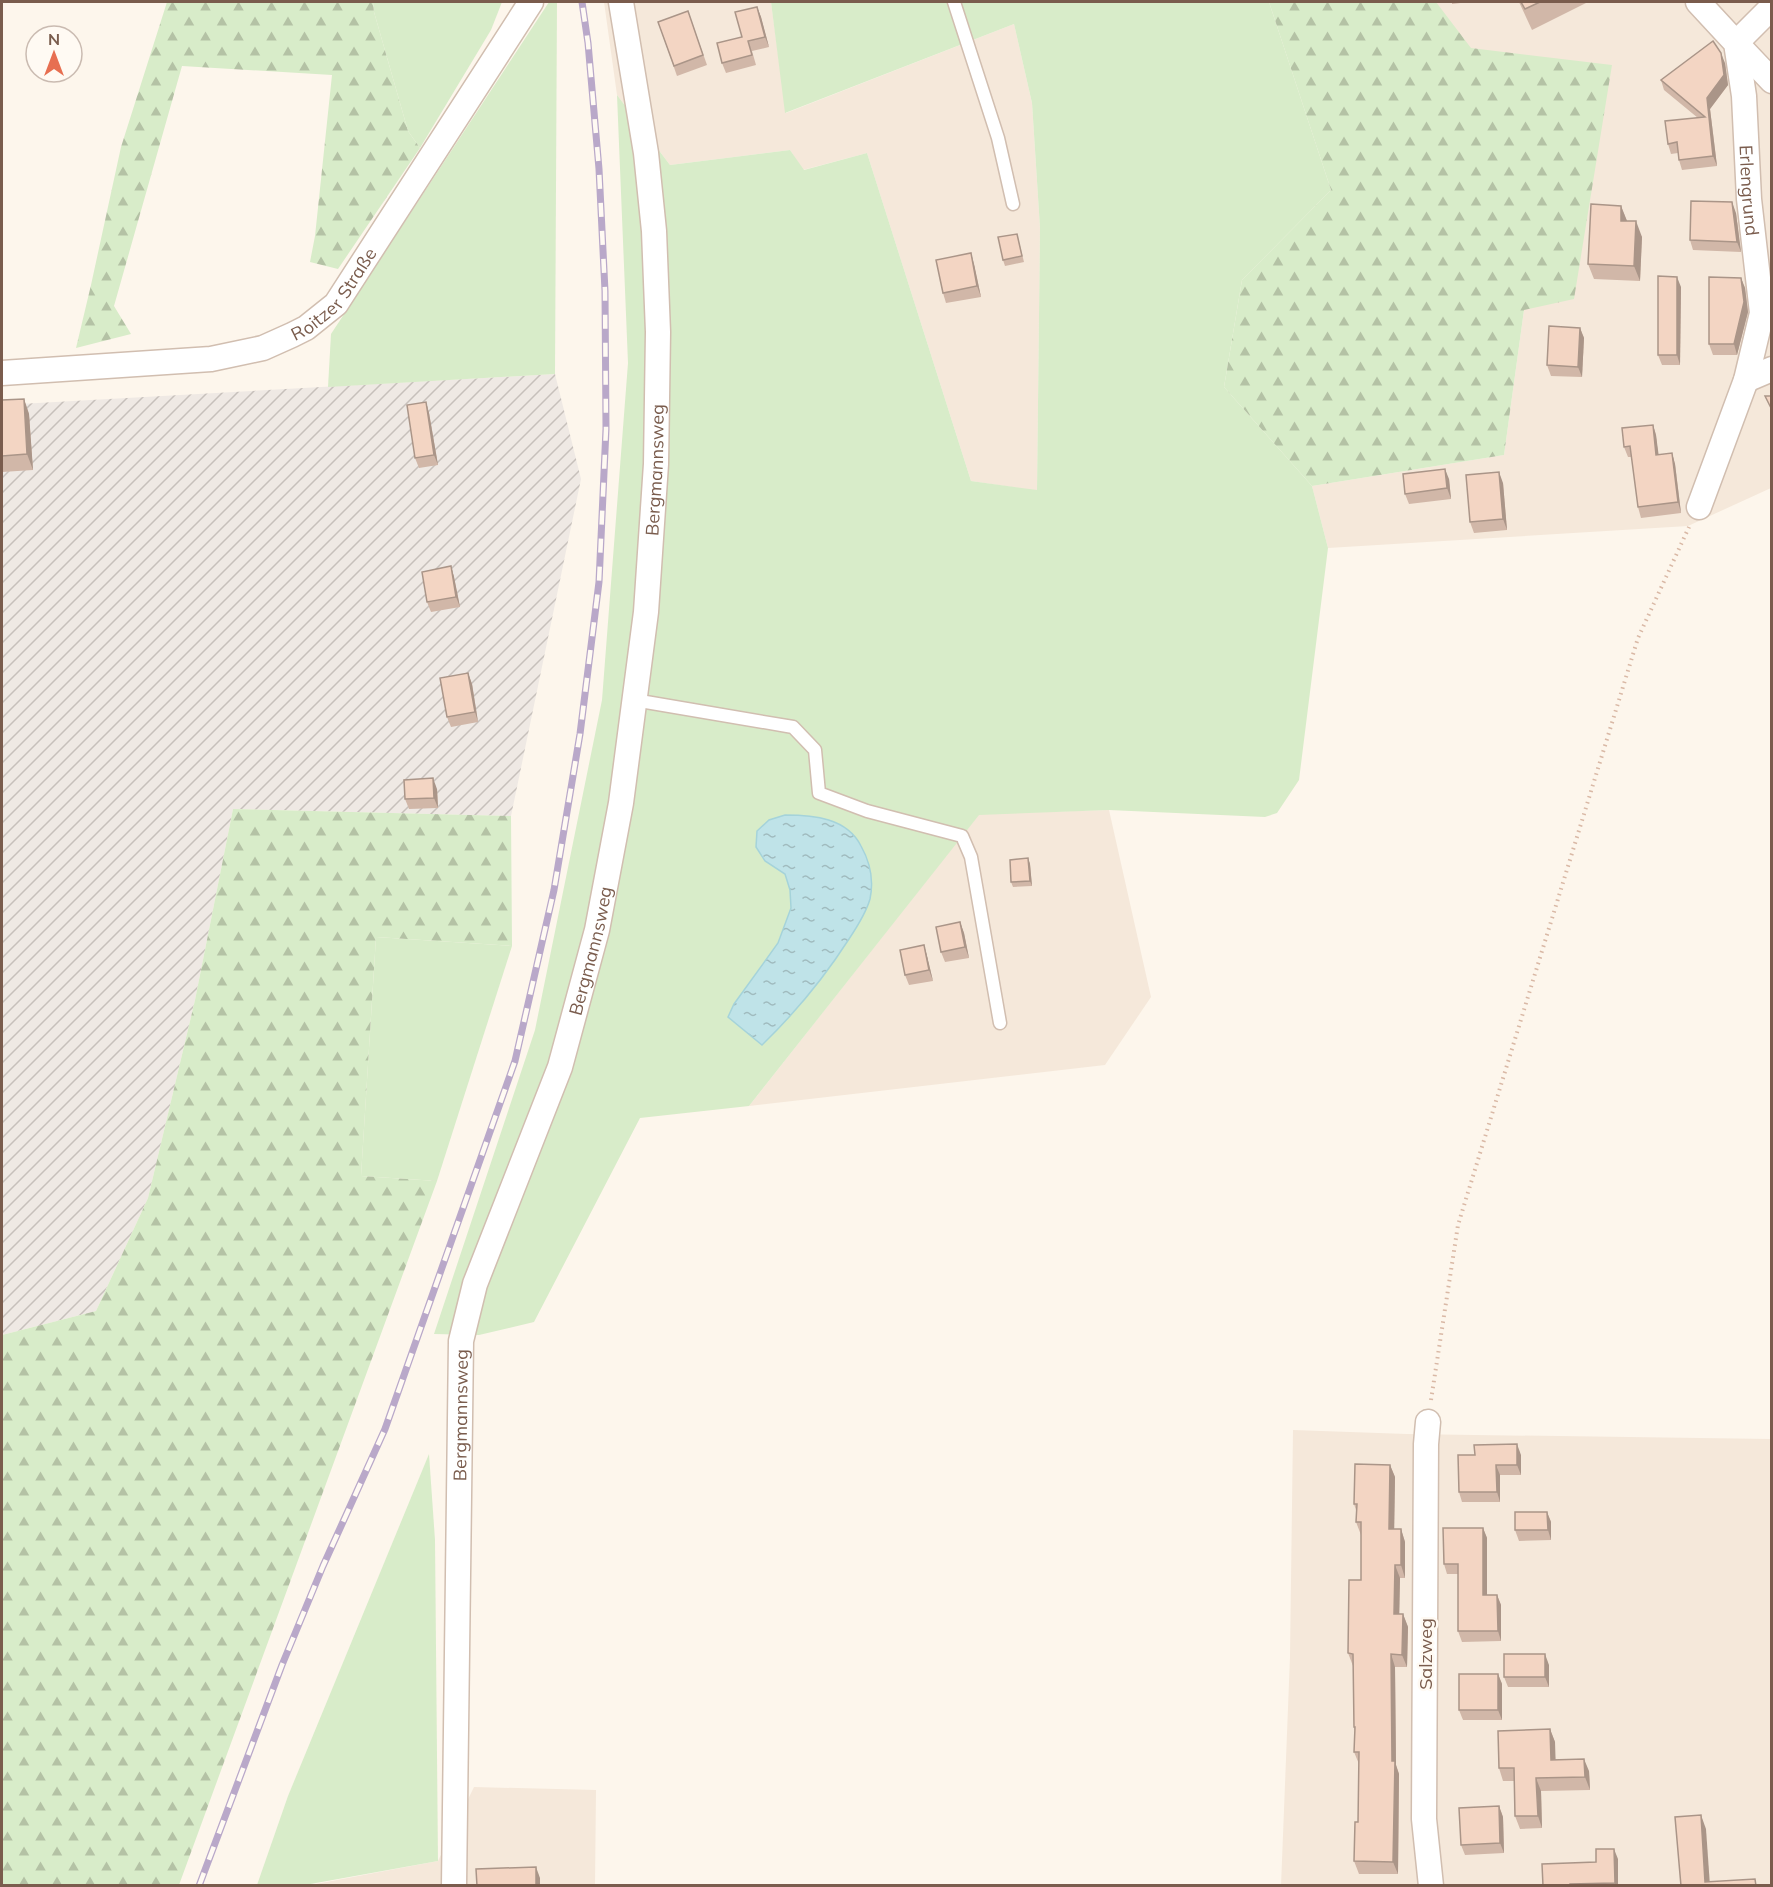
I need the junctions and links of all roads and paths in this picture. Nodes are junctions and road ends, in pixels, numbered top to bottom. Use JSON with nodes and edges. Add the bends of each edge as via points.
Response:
{"nodes":[{"id":1,"x":531,"y":2,"type":"edge"},
{"id":2,"x":621,"y":2,"type":"edge"},
{"id":3,"x":954,"y":2,"type":"edge"},
{"id":4,"x":1698,"y":2,"type":"edge"},
{"id":5,"x":1772,"y":7,"type":"edge"},
{"id":6,"x":1736,"y":43,"type":"junction"},
{"id":7,"x":1772,"y":81,"type":"edge"},
{"id":8,"x":1013,"y":204,"type":"dead end"},
{"id":9,"x":1772,"y":369,"type":"edge"},
{"id":10,"x":2,"y":373,"type":"edge"},
{"id":11,"x":1746,"y":380,"type":"junction"},
{"id":12,"x":1699,"y":507,"type":"joint"},
{"id":13,"x":634,"y":700,"type":"junction"},
{"id":14,"x":1000,"y":1023,"type":"dead end"},
{"id":15,"x":1428,"y":1422,"type":"joint"},
{"id":16,"x":454,"y":1886,"type":"edge"},
{"id":17,"x":1431,"y":1886,"type":"edge"}],
"edges":[{"from":1,"to":10,"type":"street","name":"Roitzer Straße","via":[[336,304],[306,328],[263,348],[211,359]]},
{"from":2,"to":13,"type":"street","name":"Bergmannsweg","via":[[646,153],[658,332],[656,464],[646,612]]},
{"from":3,"to":8,"type":"lane","via":[[998,138]]},
{"from":4,"to":6,"type":"street"},
{"from":5,"to":6,"type":"street"},
{"from":6,"to":7,"type":"street"},
{"from":6,"to":11,"type":"street","name":"Erlengrund","via":[[1762,313]]},
{"from":9,"to":11,"type":"street"},
{"from":11,"to":12,"type":"street","name":"Erlengrund"},
{"from":12,"to":15,"type":"path","via":[[1638,638],[1458,1225]]},
{"from":13,"to":14,"type":"lane","via":[[793,727],[815,750],[819,793],[867,811],[962,836],[971,857]]},
{"from":13,"to":16,"type":"street","name":"Bergmannsweg","via":[[619,814],[597,930],[577,1005],[560,1067],[475,1284],[462,1341]]},
{"from":15,"to":17,"type":"street","name":"Salzweg","via":[[1424,1819]]}]}
